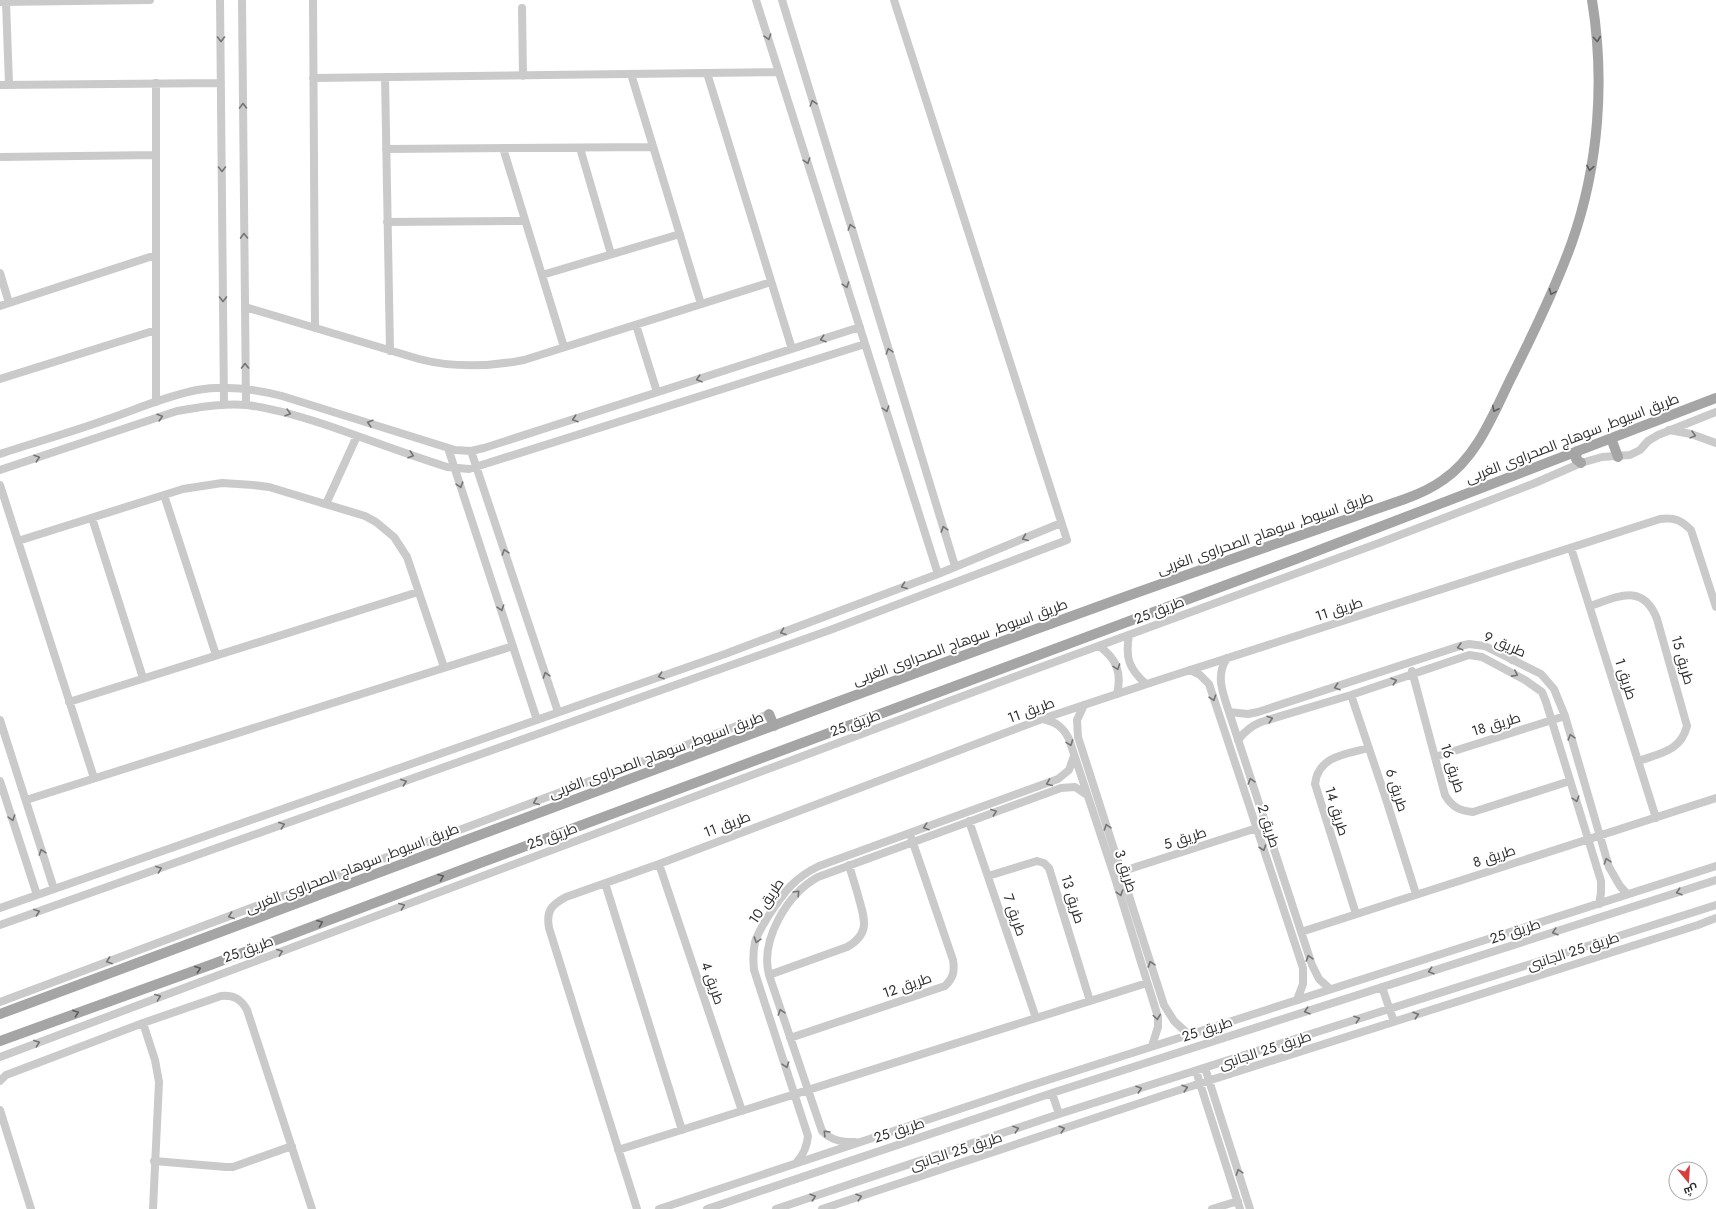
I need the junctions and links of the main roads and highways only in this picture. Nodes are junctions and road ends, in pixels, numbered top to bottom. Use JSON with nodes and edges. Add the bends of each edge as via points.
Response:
{"nodes":[{"id":1,"x":1592,"y":0,"type":"edge"},
{"id":2,"x":1716,"y":398,"type":"edge"},
{"id":3,"x":1611,"y":438,"type":"junction"},
{"id":4,"x":1577,"y":452,"type":"junction"},
{"id":5,"x":1618,"y":457,"type":"road end"},
{"id":6,"x":1581,"y":463,"type":"road end"},
{"id":7,"x":769,"y":714,"type":"road end"},
{"id":8,"x":774,"y":726,"type":"junction"},
{"id":9,"x":0,"y":1014,"type":"edge"},
{"id":10,"x":0,"y":1042,"type":"edge"}],
"edges":[{"from":1,"to":8,"type":"main road","name":"طريق اسيوط, سوهاج الصحراوى الغربى","one_way":true,"via":[[1598,42],[1598,98],[1592,156],[1580,213],[1558,280],[1541,318],[1478,442],[1461,465],[1444,480],[1406,499],[1094,608]]},
{"from":2,"to":3,"type":"main road","name":"طريق اسيوط, سوهاج الصحراوى الغربى"},
{"from":3,"to":4,"type":"main road","name":"طريق اسيوط, سوهاج الصحراوى الغربى"},
{"from":3,"to":5,"type":"main road"},
{"from":4,"to":6,"type":"main road","via":[[1576,459]]},
{"from":10,"to":4,"type":"main road","name":"طريق اسيوط, سوهاج الصحراوى الغربى","one_way":true},
{"from":7,"to":8,"type":"main road"},
{"from":8,"to":9,"type":"main road","name":"طريق اسيوط, سوهاج الصحراوى الغربى"}]}
